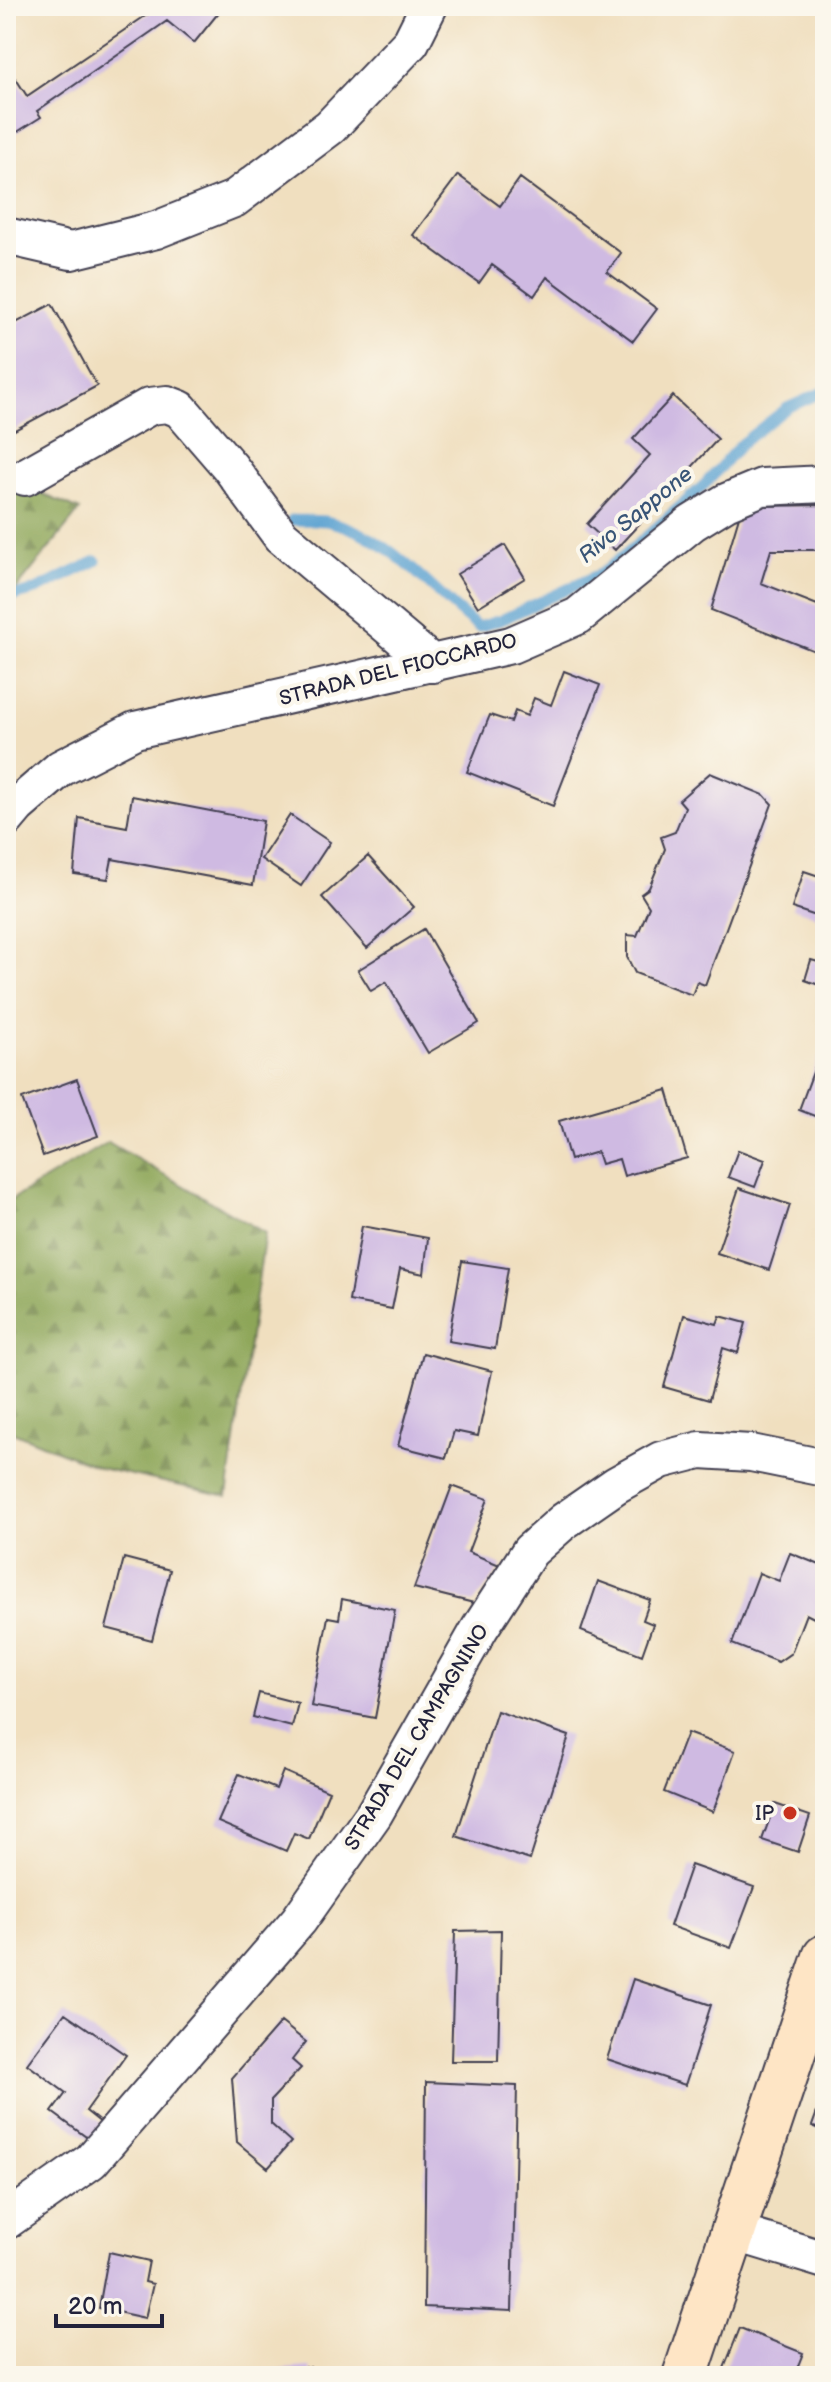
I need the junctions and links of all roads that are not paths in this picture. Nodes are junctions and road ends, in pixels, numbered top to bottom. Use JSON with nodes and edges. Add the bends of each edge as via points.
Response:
{"nodes":[{"id":1,"x":429,"y":6,"type":"edge"},
{"id":2,"x":6,"y":236,"type":"edge"},
{"id":3,"x":25,"y":477,"type":"dead end"},
{"id":4,"x":825,"y":484,"type":"edge"},
{"id":5,"x":433,"y":664,"type":"junction"},
{"id":6,"x":6,"y":819,"type":"edge"},
{"id":7,"x":825,"y":1468,"type":"edge"},
{"id":8,"x":825,"y":1957,"type":"edge"},
{"id":9,"x":6,"y":2221,"type":"edge"},
{"id":10,"x":733,"y":2232,"type":"junction"},
{"id":11,"x":825,"y":2260,"type":"edge"},
{"id":12,"x":685,"y":2376,"type":"edge"}],
"edges":[{"from":1,"to":2,"type":"street","via":[[411,42],[330,127],[234,199],[156,230],[71,251]]},
{"from":3,"to":5,"type":"street","via":[[150,406],[180,409],[281,536]]},
{"from":4,"to":5,"type":"street","name":"STRADA DEL FIOCCARDO","via":[[762,487],[726,502],[692,523],[578,616],[511,645]]},
{"from":5,"to":6,"type":"street","name":"STRADA DEL FIOCCARDO","via":[[135,730],[61,768]]},
{"from":7,"to":9,"type":"street","name":"STRADA DEL CAMPAGNINO","via":[[751,1453],[700,1450],[661,1460],[564,1521],[530,1551],[374,1814],[299,1920],[91,2161]]},
{"from":8,"to":10,"type":"main road"},
{"from":10,"to":11,"type":"street"},
{"from":10,"to":12,"type":"main road"}]}
